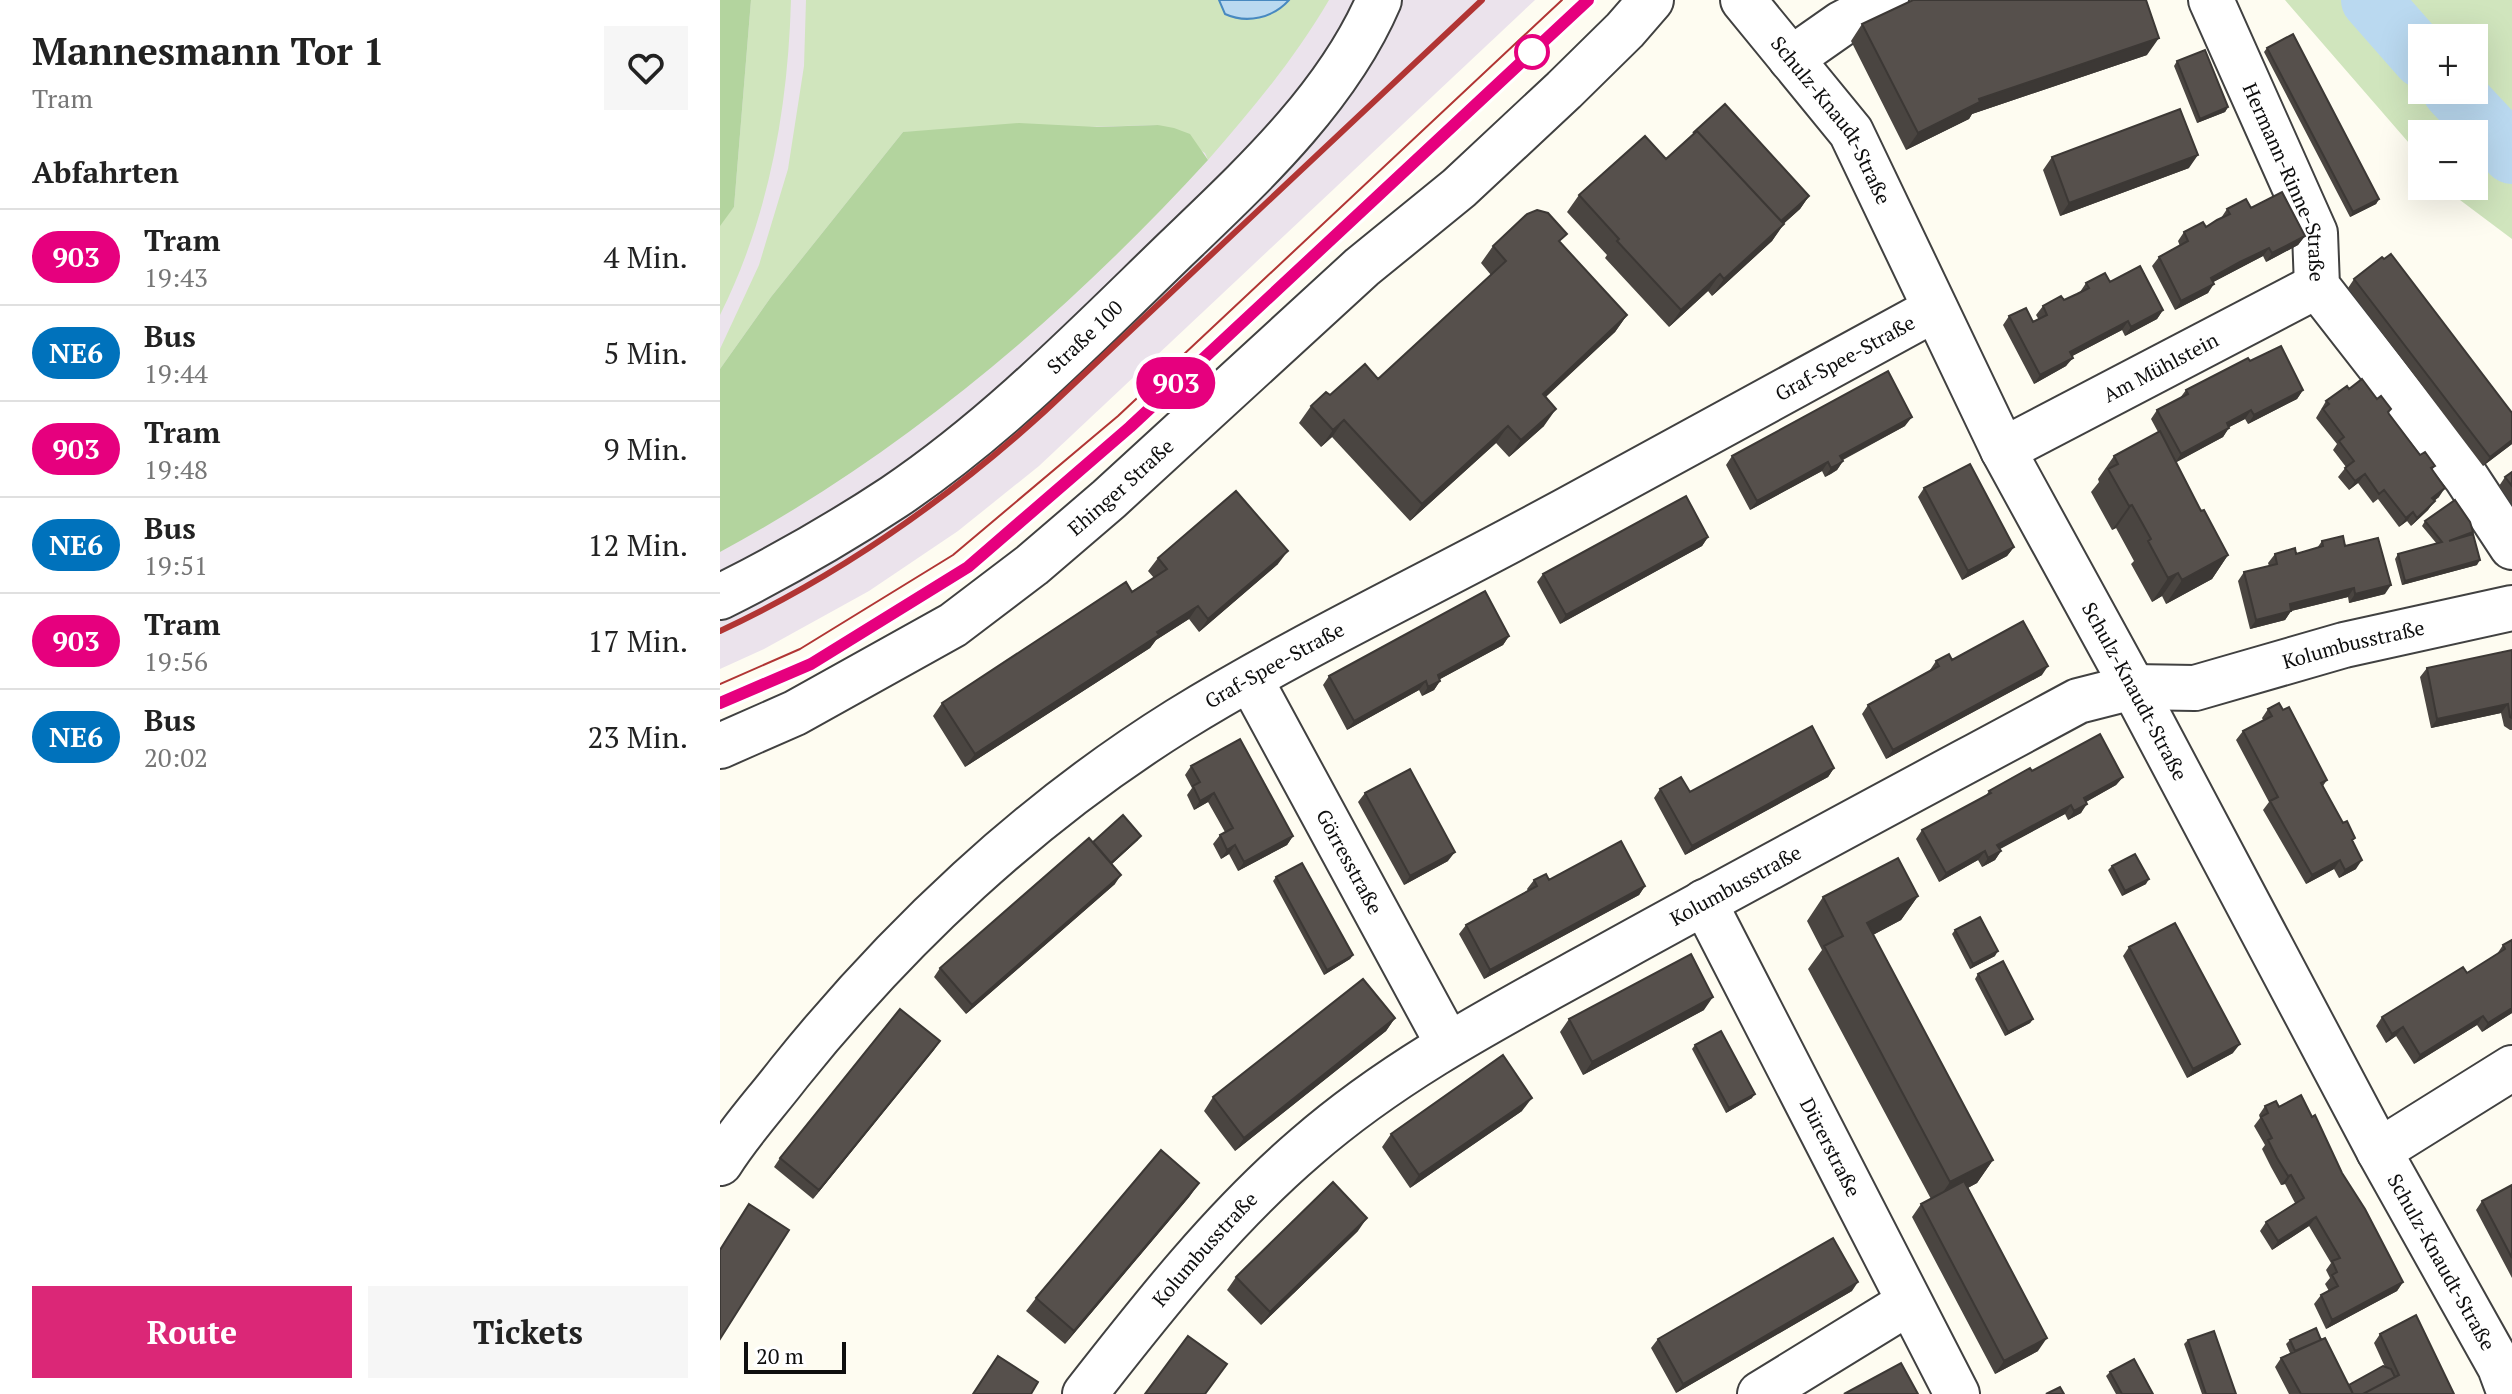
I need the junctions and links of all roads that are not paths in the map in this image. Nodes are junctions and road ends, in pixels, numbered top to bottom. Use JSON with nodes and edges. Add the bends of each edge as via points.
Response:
{"nodes":[{"id":1,"x":1379,"y":0,"type":"edge"},
{"id":2,"x":1651,"y":0,"type":"edge"},
{"id":3,"x":1743,"y":0,"type":"edge"},
{"id":4,"x":1886,"y":0,"type":"edge"},
{"id":5,"x":2211,"y":0,"type":"edge"},
{"id":6,"x":1791,"y":59,"type":"junction"},
{"id":7,"x":2317,"y":286,"type":"junction"},
{"id":8,"x":1935,"y":309,"type":"junction"},
{"id":9,"x":2003,"y":450,"type":"junction"},
{"id":10,"x":2512,"y":547,"type":"edge"},
{"id":11,"x":720,"y":597,"type":"edge"},
{"id":12,"x":2512,"y":608,"type":"edge"},
{"id":13,"x":1250,"y":679,"type":"junction"},
{"id":14,"x":2133,"y":687,"type":"junction"},
{"id":15,"x":720,"y":746,"type":"edge"},
{"id":16,"x":1704,"y":902,"type":"junction"},
{"id":17,"x":1448,"y":1044,"type":"junction"},
{"id":18,"x":2512,"y":1068,"type":"edge"},
{"id":19,"x":2379,"y":1151,"type":"junction"},
{"id":20,"x":720,"y":1163,"type":"edge"},
{"id":21,"x":1908,"y":1303,"type":"junction"},
{"id":22,"x":1085,"y":1394,"type":"edge"},
{"id":23,"x":1760,"y":1394,"type":"edge"},
{"id":24,"x":1957,"y":1394,"type":"edge"},
{"id":25,"x":2510,"y":1394,"type":"edge"}],
"edges":[{"from":1,"to":11,"type":"street","name":"Straße 100","via":[[1348,58],[1283,140],[1055,365],[896,496],[792,561]]},
{"from":2,"to":15,"type":"street","name":"Ehinger Straße","via":[[1459,188],[1362,267],[1032,565],[953,625],[795,713]]},
{"from":3,"to":6,"type":"street","name":"Schulz-Knaudt-Straße"},
{"from":4,"to":6,"type":"street"},
{"from":5,"to":7,"type":"street","name":"Hermann-Rinne-Straße","via":[[2315,233]]},
{"from":6,"to":8,"type":"street","name":"Schulz-Knaudt-Straße","via":[[1851,132]]},
{"from":7,"to":9,"type":"street","name":"Am Mühlstein"},
{"from":7,"to":10,"type":"street","name":"Hermann-Rinne-Straße","via":[[2466,477]]},
{"from":8,"to":9,"type":"street","name":"Schulz-Knaudt-Straße"},
{"from":8,"to":13,"type":"street","name":"Graf-Spee-Straße"},
{"from":9,"to":14,"type":"street","name":"Schulz-Knaudt-Straße"},
{"from":12,"to":14,"type":"street","name":"Kolumbusstraße","via":[[2344,645],[2195,688]]},
{"from":13,"to":17,"type":"street","name":"Görresstraße"},
{"from":13,"to":20,"type":"street","name":"Graf-Spee-Straße","via":[[1089,782],[909,936],[831,1021]]},
{"from":14,"to":16,"type":"street","name":"Kolumbusstraße","via":[[2078,701]]},
{"from":14,"to":19,"type":"street","name":"Schulz-Knaudt-Straße"},
{"from":16,"to":17,"type":"street","name":"Kolumbusstraße"},
{"from":16,"to":21,"type":"street","name":"Dürerstraße"},
{"from":17,"to":22,"type":"street","name":"Kolumbusstraße","via":[[1352,1109],[1263,1186],[1168,1288]]},
{"from":18,"to":19,"type":"street"},
{"from":19,"to":25,"type":"street","name":"Schulz-Knaudt-Straße","via":[[2500,1367]]},
{"from":21,"to":23,"type":"street"},
{"from":21,"to":24,"type":"street","name":"Dürerstraße"}]}
